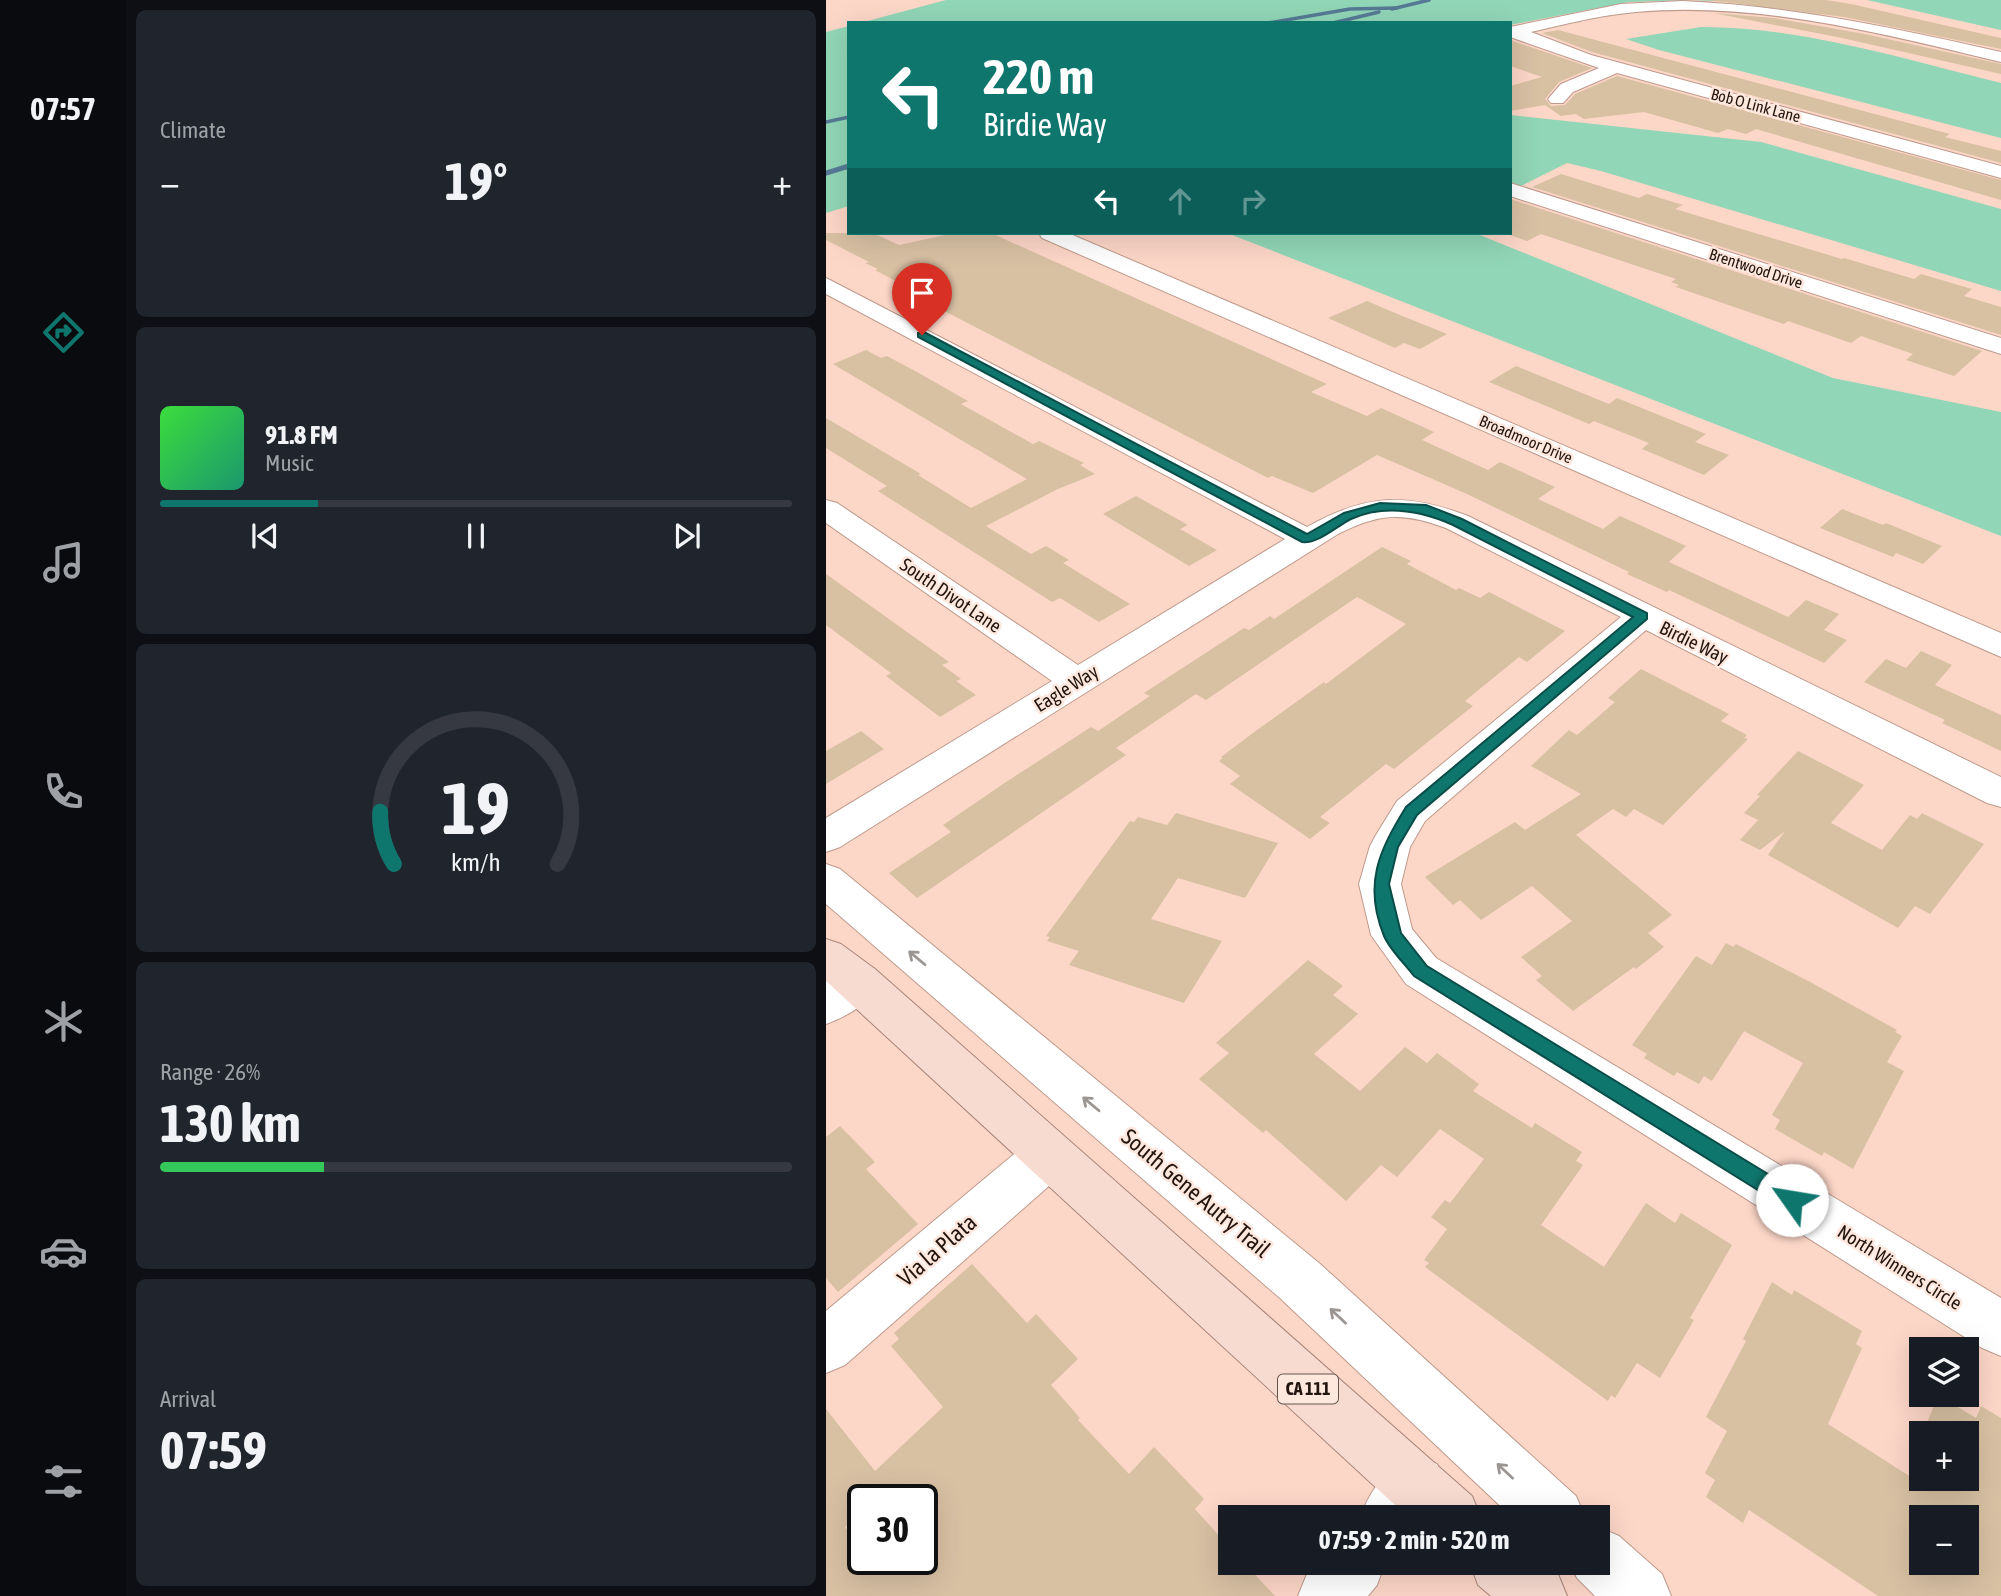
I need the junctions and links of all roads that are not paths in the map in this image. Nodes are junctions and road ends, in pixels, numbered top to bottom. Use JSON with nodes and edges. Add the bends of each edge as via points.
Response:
{"nodes":[{"id":1,"x":1512,"y":31,"type":"edge"},
{"id":2,"x":2001,"y":57,"type":"edge"},
{"id":3,"x":1617,"y":67,"type":"junction"},
{"id":4,"x":1557,"y":99,"type":"dead end"},
{"id":5,"x":2001,"y":172,"type":"edge"},
{"id":6,"x":1512,"y":191,"type":"edge"},
{"id":7,"x":1056,"y":235,"type":"edge"},
{"id":8,"x":826,"y":285,"type":"edge"},
{"id":9,"x":2001,"y":346,"type":"edge"},
{"id":10,"x":826,"y":509,"type":"edge"},
{"id":11,"x":1307,"y":539,"type":"junction"},
{"id":12,"x":1642,"y":616,"type":"junction"},
{"id":13,"x":2001,"y":646,"type":"edge"},
{"id":14,"x":1077,"y":681,"type":"junction"},
{"id":15,"x":2001,"y":793,"type":"edge"},
{"id":16,"x":826,"y":837,"type":"edge"},
{"id":17,"x":826,"y":880,"type":"edge"},
{"id":18,"x":837,"y":981,"type":"edge"},
{"id":19,"x":1049,"y":1154,"type":"junction"},
{"id":20,"x":2001,"y":1329,"type":"edge"},
{"id":21,"x":826,"y":1346,"type":"edge"},
{"id":22,"x":1418,"y":1505,"type":"edge"},
{"id":23,"x":1542,"y":1505,"type":"edge"},
{"id":24,"x":1610,"y":1568,"type":"edge"},
{"id":25,"x":1346,"y":1575,"type":"edge"},
{"id":26,"x":1513,"y":1575,"type":"edge"},
{"id":27,"x":1329,"y":1596,"type":"edge"},
{"id":28,"x":1536,"y":1596,"type":"edge"},
{"id":29,"x":1640,"y":1596,"type":"edge"}],
"edges":[{"from":1,"to":2,"type":"street","via":[[1636,7],[1703,5],[1818,16]]},
{"from":1,"to":3,"type":"street","name":"Bob O Link Lane"},
{"from":3,"to":4,"type":"street","via":[[1567,88]]},
{"from":3,"to":5,"type":"street","name":"Bob O Link Lane"},
{"from":6,"to":9,"type":"street","name":"Brentwood Drive"},
{"from":7,"to":13,"type":"street","name":"Broadmoor Drive"},
{"from":8,"to":11,"type":"street"},
{"from":10,"to":14,"type":"street","name":"South Divot Lane"},
{"from":11,"to":12,"type":"street","name":"Birdie Way","via":[[1348,516],[1380,507],[1426,509]]},
{"from":11,"to":14,"type":"street","name":"Eagle Way"},
{"from":12,"to":15,"type":"street","name":"Birdie Way"},
{"from":12,"to":20,"type":"street","name":"North Winners Circle","via":[[1412,811],[1390,846],[1380,884],[1392,935],[1420,971]]},
{"from":14,"to":16,"type":"street","name":"Eagle Way"},
{"from":23,"to":17,"type":"street","name":"South Gene Autry Trail","one_way":true,"via":[[1300,1281]]},
{"from":18,"to":19,"type":"main road","number":"CA 111"},
{"from":19,"to":21,"type":"street","name":"Via la Plata"},
{"from":19,"to":22,"type":"main road","number":"CA 111"},
{"from":24,"to":29,"type":"street"},
{"from":25,"to":27,"type":"street"},
{"from":26,"to":28,"type":"main road"}]}
